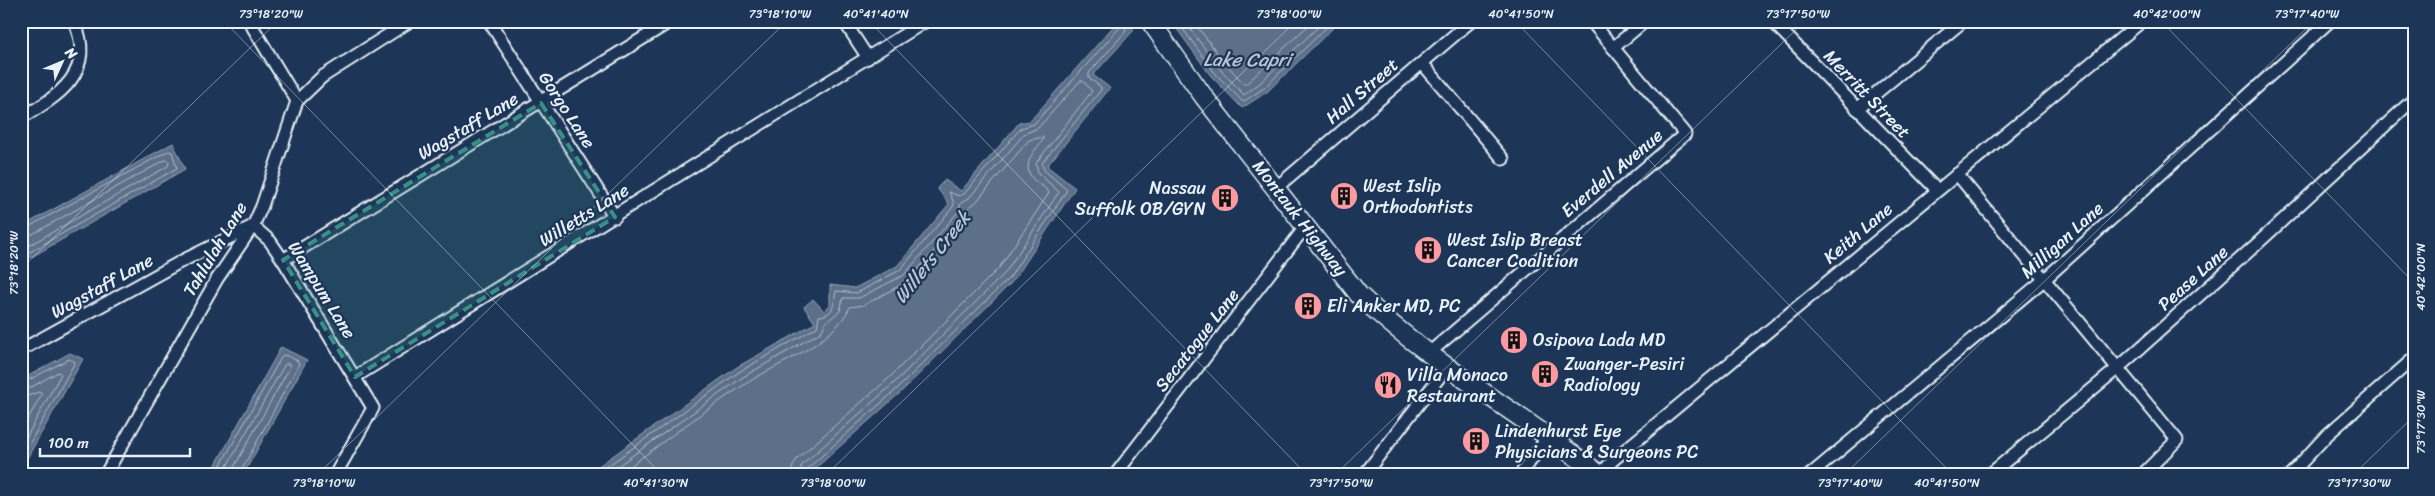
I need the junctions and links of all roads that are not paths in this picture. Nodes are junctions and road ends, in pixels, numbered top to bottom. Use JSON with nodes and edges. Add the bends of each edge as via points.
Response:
{"nodes":[{"id":1,"x":74,"y":21,"type":"edge"},
{"id":2,"x":249,"y":21,"type":"edge"},
{"id":3,"x":410,"y":21,"type":"edge"},
{"id":4,"x":489,"y":21,"type":"edge"},
{"id":5,"x":671,"y":21,"type":"edge"},
{"id":6,"x":844,"y":21,"type":"edge"},
{"id":7,"x":926,"y":21,"type":"edge"},
{"id":8,"x":1150,"y":21,"type":"edge"},
{"id":9,"x":1471,"y":21,"type":"edge"},
{"id":10,"x":1591,"y":21,"type":"edge"},
{"id":11,"x":1645,"y":21,"type":"edge"},
{"id":12,"x":1963,"y":21,"type":"edge"},
{"id":13,"x":2142,"y":21,"type":"edge"},
{"id":14,"x":2330,"y":21,"type":"edge"},
{"id":15,"x":1777,"y":23,"type":"edge"},
{"id":16,"x":1613,"y":48,"type":"junction"},
{"id":17,"x":868,"y":58,"type":"junction"},
{"id":18,"x":1422,"y":63,"type":"junction"},
{"id":19,"x":2414,"y":99,"type":"edge"},
{"id":20,"x":297,"y":101,"type":"junction"},
{"id":21,"x":541,"y":103,"type":"junction"},
{"id":22,"x":1857,"y":109,"type":"junction"},
{"id":23,"x":21,"y":118,"type":"edge"},
{"id":24,"x":1503,"y":159,"type":"dead end"},
{"id":25,"x":1957,"y":174,"type":"junction"},
{"id":26,"x":1277,"y":187,"type":"junction"},
{"id":27,"x":1937,"y":190,"type":"junction"},
{"id":28,"x":615,"y":217,"type":"junction"},
{"id":29,"x":253,"y":226,"type":"junction"},
{"id":30,"x":1306,"y":226,"type":"junction"},
{"id":31,"x":283,"y":260,"type":"junction"},
{"id":32,"x":2045,"y":279,"type":"junction"},
{"id":33,"x":21,"y":350,"type":"edge"},
{"id":34,"x":1428,"y":354,"type":"junction"},
{"id":35,"x":2414,"y":358,"type":"edge"},
{"id":36,"x":1448,"y":366,"type":"junction"},
{"id":37,"x":2118,"y":368,"type":"junction"},
{"id":38,"x":355,"y":377,"type":"junction"},
{"id":39,"x":1548,"y":437,"type":"junction"},
{"id":40,"x":105,"y":475,"type":"edge"},
{"id":41,"x":336,"y":475,"type":"edge"},
{"id":42,"x":1115,"y":475,"type":"edge"},
{"id":43,"x":1364,"y":475,"type":"edge"},
{"id":44,"x":1520,"y":475,"type":"edge"},
{"id":45,"x":1600,"y":475,"type":"edge"},
{"id":46,"x":1810,"y":475,"type":"edge"},
{"id":47,"x":1989,"y":475,"type":"edge"},
{"id":48,"x":2142,"y":475,"type":"edge"},
{"id":49,"x":2290,"y":475,"type":"edge"}],
"edges":[{"from":1,"to":23,"type":"street","via":[[81,53],[76,71],[65,90]]},
{"from":2,"to":20,"type":"street"},
{"from":3,"to":20,"type":"street","name":"Tahlulah Lane","via":[[322,77]]},
{"from":4,"to":21,"type":"street","name":"Gorgo Lane"},
{"from":5,"to":21,"type":"street","name":"Wagstaff Lane"},
{"from":6,"to":17,"type":"street"},
{"from":7,"to":17,"type":"street","name":"Willetts Lane"},
{"from":8,"to":26,"type":"main road","name":"Montauk Highway","via":[[1204,98]]},
{"from":9,"to":18,"type":"street","name":"Hall Street"},
{"from":10,"to":16,"type":"street","name":"Everdell Avenue"},
{"from":11,"to":16,"type":"street"},
{"from":12,"to":22,"type":"street"},
{"from":13,"to":25,"type":"street","name":"Keith Lane"},
{"from":14,"to":32,"type":"street","name":"Milligan Lane"},
{"from":15,"to":22,"type":"street","name":"Merritt Street"},
{"from":16,"to":34,"type":"street","name":"Everdell Avenue","via":[[1684,134]]},
{"from":17,"to":28,"type":"street","name":"Willetts Lane"},
{"from":18,"to":24,"type":"street"},
{"from":18,"to":26,"type":"street","name":"Hall Street"},
{"from":19,"to":37,"type":"street","name":"Pease Lane"},
{"from":20,"to":29,"type":"street","name":"Tahlulah Lane"},
{"from":21,"to":28,"type":"street","name":"Gorgo Lane"},
{"from":21,"to":31,"type":"street","name":"Wagstaff Lane"},
{"from":22,"to":27,"type":"street","name":"Merritt Street"},
{"from":25,"to":27,"type":"street","name":"Keith Lane"},
{"from":25,"to":32,"type":"street"},
{"from":26,"to":30,"type":"main road","name":"Montauk Highway"},
{"from":27,"to":45,"type":"street","name":"Keith Lane","via":[[1608,464]]},
{"from":28,"to":38,"type":"street","name":"Willetts Lane"},
{"from":29,"to":31,"type":"street","name":"Wampum Lane","via":[[270,241]]},
{"from":29,"to":33,"type":"street","name":"Wagstaff Lane"},
{"from":29,"to":40,"type":"street","name":"Tahlulah Lane","via":[[217,279]]},
{"from":30,"to":34,"type":"main road","name":"Montauk Highway","via":[[1359,295]]},
{"from":30,"to":42,"type":"street","name":"Secatogue Lane"},
{"from":31,"to":38,"type":"street","name":"Wampum Lane"},
{"from":32,"to":37,"type":"street"},
{"from":32,"to":46,"type":"street","name":"Milligan Lane"},
{"from":34,"to":36,"type":"main road","name":"Montauk Highway"},
{"from":35,"to":49,"type":"street","via":[[2327,435]]},
{"from":36,"to":39,"type":"main road","name":"Montauk Highway"},
{"from":36,"to":43,"type":"street"},
{"from":37,"to":47,"type":"street","name":"Pease Lane"},
{"from":37,"to":48,"type":"street","via":[[2177,440]]},
{"from":38,"to":41,"type":"street","via":[[373,408]]},
{"from":39,"to":44,"type":"street"},
{"from":39,"to":45,"type":"main road","name":"Montauk Highway"}]}
